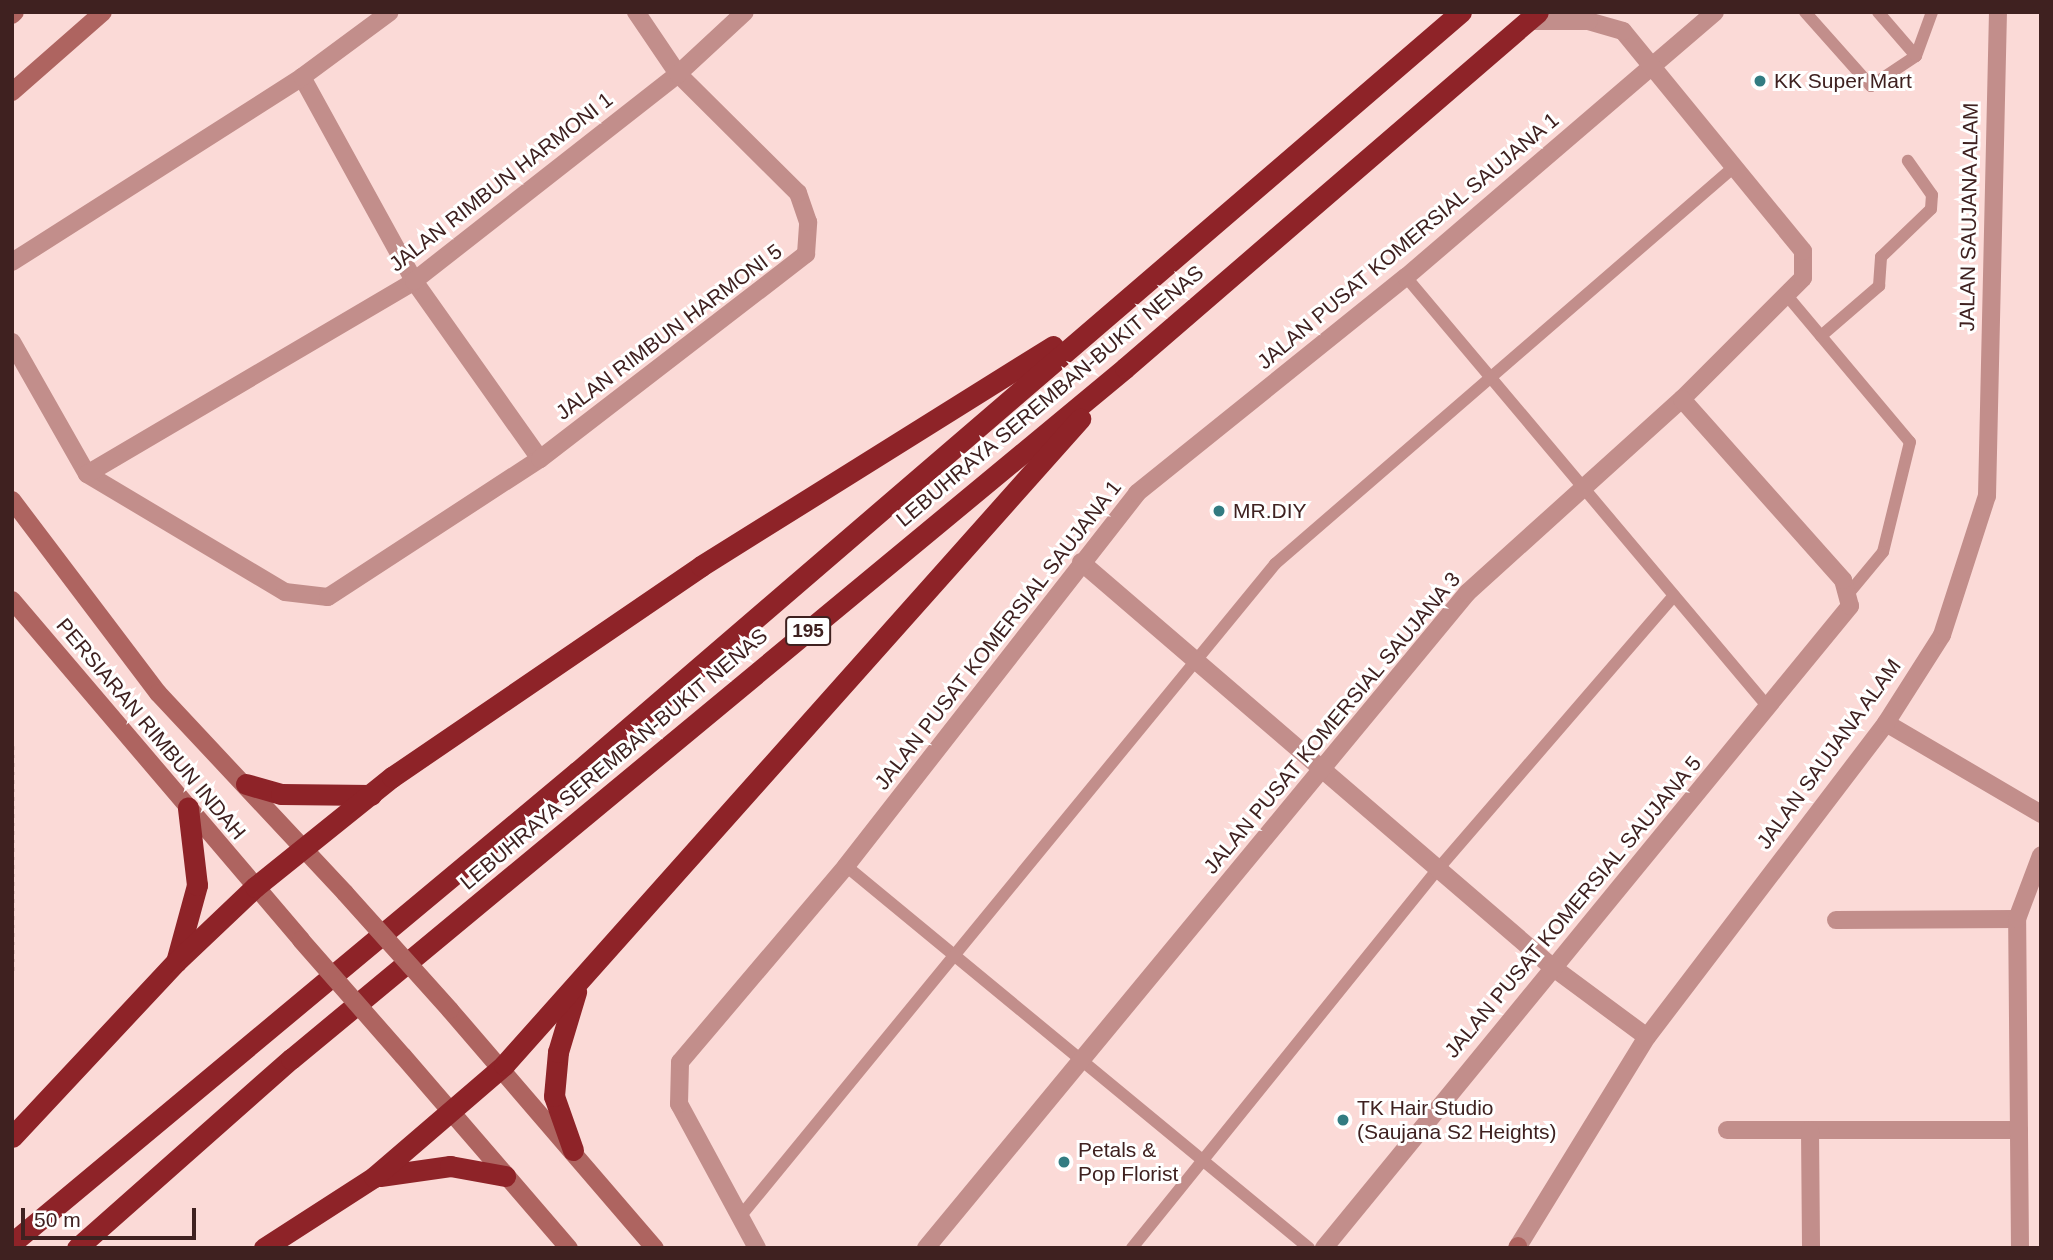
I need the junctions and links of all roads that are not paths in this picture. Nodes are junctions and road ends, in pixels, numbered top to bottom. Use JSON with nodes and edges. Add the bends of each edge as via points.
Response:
{"nodes":[{"id":1,"x":103,"y":12,"type":"edge"},
{"id":2,"x":390,"y":12,"type":"edge"},
{"id":3,"x":636,"y":12,"type":"edge"},
{"id":4,"x":745,"y":12,"type":"edge"},
{"id":5,"x":1461,"y":12,"type":"edge"},
{"id":6,"x":1621,"y":12,"type":"edge"},
{"id":7,"x":1716,"y":12,"type":"edge"},
{"id":8,"x":1805,"y":12,"type":"edge"},
{"id":9,"x":1878,"y":12,"type":"edge"},
{"id":10,"x":1932,"y":12,"type":"edge"},
{"id":11,"x":1998,"y":12,"type":"edge"},
{"id":12,"x":1532,"y":17,"type":"edge"},
{"id":13,"x":1623,"y":31,"type":"junction"},
{"id":14,"x":1916,"y":56,"type":"junction"},
{"id":15,"x":1651,"y":66,"type":"junction"},
{"id":16,"x":678,"y":74,"type":"junction"},
{"id":17,"x":302,"y":77,"type":"junction"},
{"id":18,"x":12,"y":92,"type":"edge"},
{"id":19,"x":1908,"y":162,"type":"dead end"},
{"id":20,"x":1734,"y":167,"type":"junction"},
{"id":21,"x":12,"y":262,"type":"edge"},
{"id":22,"x":1406,"y":277,"type":"junction"},
{"id":23,"x":414,"y":281,"type":"junction"},
{"id":24,"x":1789,"y":298,"type":"junction"},
{"id":25,"x":1110,"y":310,"type":"junction"},
{"id":26,"x":1821,"y":337,"type":"junction"},
{"id":27,"x":12,"y":342,"type":"edge"},
{"id":28,"x":1125,"y":368,"type":"junction"},
{"id":29,"x":1490,"y":377,"type":"junction"},
{"id":30,"x":1682,"y":399,"type":"junction"},
{"id":31,"x":540,"y":458,"type":"junction"},
{"id":32,"x":87,"y":474,"type":"junction"},
{"id":33,"x":1583,"y":486,"type":"junction"},
{"id":34,"x":12,"y":500,"type":"edge"},
{"id":35,"x":1081,"y":562,"type":"junction"},
{"id":36,"x":1849,"y":593,"type":"junction"},
{"id":37,"x":1674,"y":596,"type":"junction"},
{"id":38,"x":12,"y":600,"type":"edge"},
{"id":39,"x":1196,"y":661,"type":"junction"},
{"id":40,"x":1768,"y":707,"type":"junction"},
{"id":41,"x":1886,"y":723,"type":"junction"},
{"id":42,"x":1321,"y":769,"type":"junction"},
{"id":43,"x":246,"y":784,"type":"junction"},
{"id":44,"x":370,"y":795,"type":"junction"},
{"id":45,"x":188,"y":808,"type":"junction"},
{"id":46,"x":2041,"y":814,"type":"edge"},
{"id":47,"x":305,"y":848,"type":"junction"},
{"id":48,"x":2041,"y":855,"type":"edge"},
{"id":49,"x":846,"y":866,"type":"junction"},
{"id":50,"x":1438,"y":869,"type":"junction"},
{"id":51,"x":255,"y":887,"type":"junction"},
{"id":52,"x":2017,"y":919,"type":"junction"},
{"id":53,"x":1836,"y":920,"type":"dead end"},
{"id":54,"x":954,"y":956,"type":"junction"},
{"id":55,"x":176,"y":962,"type":"junction"},
{"id":56,"x":1551,"y":966,"type":"junction"},
{"id":57,"x":578,"y":986,"type":"junction"},
{"id":58,"x":1647,"y":1037,"type":"junction"},
{"id":59,"x":1081,"y":1060,"type":"junction"},
{"id":60,"x":504,"y":1065,"type":"junction"},
{"id":61,"x":452,"y":1114,"type":"junction"},
{"id":62,"x":1727,"y":1130,"type":"dead end"},
{"id":63,"x":1810,"y":1130,"type":"junction"},
{"id":64,"x":2019,"y":1130,"type":"junction"},
{"id":65,"x":12,"y":1137,"type":"edge"},
{"id":66,"x":573,"y":1150,"type":"junction"},
{"id":67,"x":1203,"y":1161,"type":"junction"},
{"id":68,"x":505,"y":1175,"type":"junction"},
{"id":69,"x":374,"y":1177,"type":"junction"},
{"id":70,"x":739,"y":1218,"type":"junction"},
{"id":71,"x":12,"y":1243,"type":"edge"},
{"id":72,"x":1518,"y":1247,"type":"edge"},
{"id":73,"x":77,"y":1248,"type":"edge"},
{"id":74,"x":264,"y":1248,"type":"edge"},
{"id":75,"x":569,"y":1248,"type":"edge"},
{"id":76,"x":655,"y":1248,"type":"edge"},
{"id":77,"x":757,"y":1248,"type":"edge"},
{"id":78,"x":926,"y":1248,"type":"edge"},
{"id":79,"x":1132,"y":1248,"type":"edge"},
{"id":80,"x":1309,"y":1248,"type":"edge"},
{"id":81,"x":1324,"y":1248,"type":"edge"},
{"id":82,"x":1811,"y":1248,"type":"edge"},
{"id":83,"x":2020,"y":1248,"type":"edge"}],
"edges":[{"from":1,"to":18,"type":"main road"},
{"from":2,"to":17,"type":"street"},
{"from":3,"to":16,"type":"street","name":"JALAN RIMBUN HARMONI 5"},
{"from":4,"to":16,"type":"street","name":"JALAN RIMBUN HARMONI 1"},
{"from":5,"to":25,"type":"highway","name":"LEBUHRAYA SEREMBAN-BUKIT NENAS","number":"195"},
{"from":6,"to":13,"type":"street"},
{"from":7,"to":15,"type":"street","name":"JALAN PUSAT KOMERSIAL SAUJANA 1"},
{"from":8,"to":14,"type":"lane","via":[[1871,86]]},
{"from":9,"to":14,"type":"lane"},
{"from":10,"to":14,"type":"lane"},
{"from":11,"to":41,"type":"street","name":"JALAN SAUJANA ALAM","via":[[1987,496],[1942,635]]},
{"from":12,"to":13,"type":"street","via":[[1589,21]]},
{"from":12,"to":28,"type":"highway","name":"LEBUHRAYA SEREMBAN-BUKIT NENAS","number":"195"},
{"from":13,"to":15,"type":"street"},
{"from":15,"to":20,"type":"street"},
{"from":15,"to":22,"type":"street","name":"JALAN PUSAT KOMERSIAL SAUJANA 1"},
{"from":16,"to":23,"type":"street","name":"JALAN RIMBUN HARMONI 1"},
{"from":16,"to":31,"type":"street","name":"JALAN RIMBUN HARMONI 5","via":[[798,193],[808,222],[806,254]]},
{"from":17,"to":21,"type":"street"},
{"from":17,"to":23,"type":"street"},
{"from":19,"to":26,"type":"lane","via":[[1932,195],[1931,209],[1881,257],[1879,286]]},
{"from":20,"to":24,"type":"street","name":"JALAN PUSAT KOMERSIAL SAUJANA 3","via":[[1803,250],[1806,263]]},
{"from":20,"to":29,"type":"lane"},
{"from":22,"to":29,"type":"lane"},
{"from":22,"to":35,"type":"street","name":"JALAN PUSAT KOMERSIAL SAUJANA 1","via":[[1137,493]]},
{"from":23,"to":31,"type":"street"},
{"from":23,"to":32,"type":"street","name":"JALAN RIMBUN HARMONI 1"},
{"from":24,"to":26,"type":"lane"},
{"from":24,"to":30,"type":"street","name":"JALAN PUSAT KOMERSIAL SAUJANA 3"},
{"from":25,"to":44,"type":"highway","via":[[701,566]]},
{"from":25,"to":71,"type":"highway","name":"LEBUHRAYA SEREMBAN-BUKIT NENAS","number":"195","via":[[577,772]]},
{"from":26,"to":36,"type":"lane","via":[[1912,448],[1883,552]]},
{"from":27,"to":32,"type":"street"},
{"from":28,"to":57,"type":"highway"},
{"from":28,"to":73,"type":"highway","name":"LEBUHRAYA SEREMBAN-BUKIT NENAS","number":"195","via":[[291,1059]]},
{"from":29,"to":33,"type":"lane"},
{"from":29,"to":39,"type":"lane","via":[[1275,564]]},
{"from":30,"to":33,"type":"street","name":"JALAN PUSAT KOMERSIAL SAUJANA 3"},
{"from":30,"to":36,"type":"street"},
{"from":31,"to":32,"type":"street","name":"JALAN RIMBUN HARMONI 5","via":[[328,597],[285,592]]},
{"from":33,"to":37,"type":"lane"},
{"from":33,"to":42,"type":"street","name":"JALAN PUSAT KOMERSIAL SAUJANA 3","via":[[1467,593]]},
{"from":34,"to":43,"type":"main road","name":"PERSIARAN RIMBUN INDAH","via":[[158,693]]},
{"from":35,"to":39,"type":"street"},
{"from":35,"to":49,"type":"street","name":"JALAN PUSAT KOMERSIAL SAUJANA 1"},
{"from":36,"to":40,"type":"street","name":"JALAN PUSAT KOMERSIAL SAUJANA 5","via":[[1850,606]]},
{"from":37,"to":40,"type":"lane"},
{"from":37,"to":50,"type":"lane"},
{"from":38,"to":45,"type":"main road","name":"PERSIARAN RIMBUN INDAH"},
{"from":39,"to":42,"type":"street"},
{"from":39,"to":54,"type":"lane"},
{"from":40,"to":56,"type":"street","name":"JALAN PUSAT KOMERSIAL SAUJANA 5"},
{"from":41,"to":46,"type":"street"},
{"from":41,"to":58,"type":"street","name":"JALAN SAUJANA ALAM"},
{"from":42,"to":50,"type":"street"},
{"from":42,"to":59,"type":"street","name":"JALAN PUSAT KOMERSIAL SAUJANA 3"},
{"from":43,"to":44,"type":"highway","via":[[281,794]]},
{"from":43,"to":47,"type":"main road","name":"PERSIARAN RIMBUN INDAH"},
{"from":44,"to":47,"type":"highway"},
{"from":45,"to":51,"type":"main road","name":"PERSIARAN RIMBUN INDAH"},
{"from":45,"to":55,"type":"highway","via":[[197,885]]},
{"from":47,"to":51,"type":"highway"},
{"from":47,"to":60,"type":"main road","name":"PERSIARAN RIMBUN INDAH","bridge":true},
{"from":48,"to":52,"type":"street"},
{"from":49,"to":54,"type":"lane"},
{"from":49,"to":70,"type":"street","name":"JALAN PUSAT KOMERSIAL SAUJANA 1","via":[[680,1062],[679,1104]]},
{"from":50,"to":56,"type":"street"},
{"from":50,"to":67,"type":"lane"},
{"from":51,"to":55,"type":"highway"},
{"from":51,"to":61,"type":"main road","name":"PERSIARAN RIMBUN INDAH","bridge":true},
{"from":52,"to":53,"type":"street"},
{"from":52,"to":64,"type":"street"},
{"from":54,"to":59,"type":"lane"},
{"from":54,"to":70,"type":"lane"},
{"from":55,"to":65,"type":"highway"},
{"from":56,"to":58,"type":"street"},
{"from":56,"to":81,"type":"street","name":"JALAN PUSAT KOMERSIAL SAUJANA 5"},
{"from":57,"to":60,"type":"highway"},
{"from":57,"to":66,"type":"highway","via":[[558,1052],[554,1096]]},
{"from":58,"to":72,"type":"street","name":"JALAN SAUJANA ALAM"},
{"from":59,"to":67,"type":"lane"},
{"from":59,"to":78,"type":"street","name":"JALAN PUSAT KOMERSIAL SAUJANA 3"},
{"from":60,"to":61,"type":"highway"},
{"from":60,"to":66,"type":"main road","name":"PERSIARAN RIMBUN INDAH"},
{"from":61,"to":68,"type":"main road","name":"PERSIARAN RIMBUN INDAH"},
{"from":61,"to":69,"type":"highway"},
{"from":62,"to":63,"type":"street"},
{"from":63,"to":64,"type":"street"},
{"from":63,"to":82,"type":"street"},
{"from":64,"to":83,"type":"street"},
{"from":66,"to":76,"type":"main road","name":"PERSIARAN RIMBUN INDAH"},
{"from":67,"to":79,"type":"lane"},
{"from":67,"to":80,"type":"lane"},
{"from":68,"to":69,"type":"highway","via":[[450,1166]]},
{"from":68,"to":75,"type":"main road","name":"PERSIARAN RIMBUN INDAH"},
{"from":69,"to":74,"type":"highway"},
{"from":70,"to":77,"type":"street","name":"JALAN PUSAT KOMERSIAL SAUJANA 1"}]}
